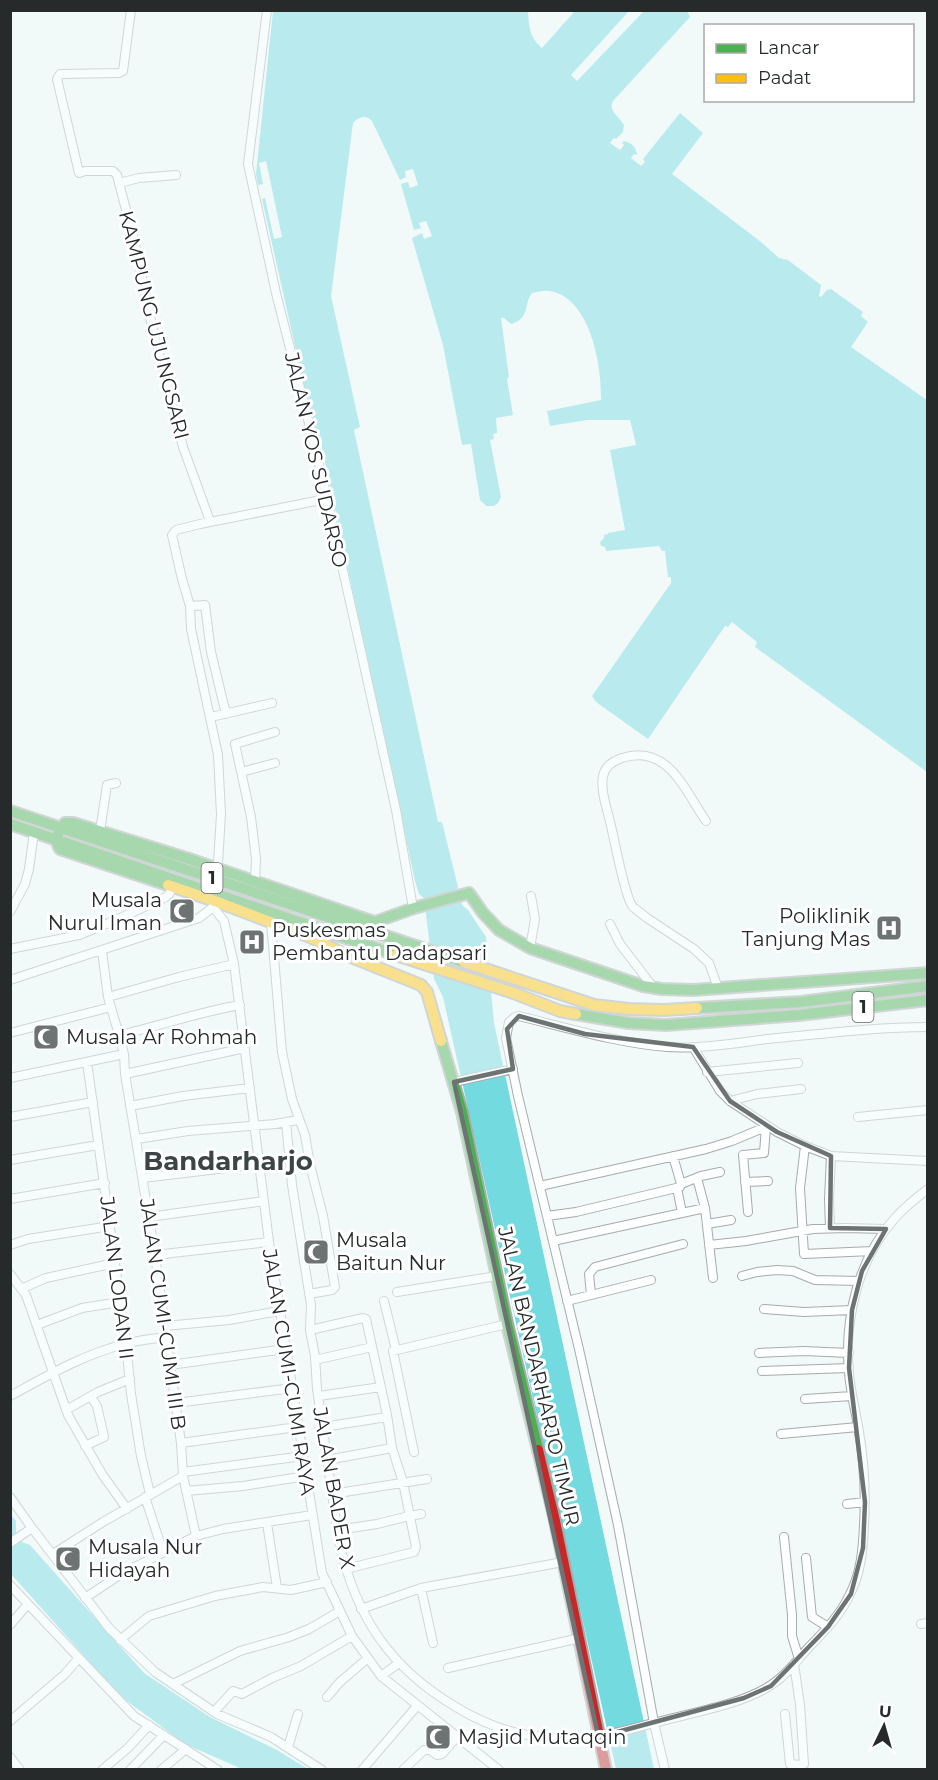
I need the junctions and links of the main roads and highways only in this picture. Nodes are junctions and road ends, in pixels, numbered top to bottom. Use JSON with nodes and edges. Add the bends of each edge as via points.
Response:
{"nodes":[{"id":1,"x":10,"y":811,"type":"edge"},
{"id":2,"x":10,"y":824,"type":"edge"},
{"id":3,"x":60,"y":827,"type":"junction"},
{"id":4,"x":56,"y":839,"type":"junction"},
{"id":5,"x":218,"y":875,"type":"junction"},
{"id":6,"x":215,"y":900,"type":"junction"},
{"id":7,"x":374,"y":921,"type":"junction"},
{"id":8,"x":361,"y":927,"type":"junction"},
{"id":9,"x":328,"y":938,"type":"junction"},
{"id":10,"x":357,"y":942,"type":"junction"},
{"id":11,"x":927,"y":973,"type":"edge"},
{"id":12,"x":927,"y":986,"type":"edge"},
{"id":13,"x":927,"y":1000,"type":"edge"},
{"id":14,"x":606,"y":1770,"type":"edge"}],
"edges":[{"from":1,"to":3,"type":"main road","number":"1"},
{"from":2,"to":4,"type":"main road","number":"1"},
{"from":3,"to":4,"type":"main road"},
{"from":3,"to":5,"type":"main road","number":"1"},
{"from":3,"to":5,"type":"main road","via":[[69,822],[100,831]]},
{"from":4,"to":6,"type":"main road","number":"1"},
{"from":4,"to":6,"type":"main road","via":[[60,849]]},
{"from":5,"to":7,"type":"main road","via":[[255,881]]},
{"from":5,"to":8,"type":"main road","number":"1"},
{"from":6,"to":9,"type":"main road","number":"1"},
{"from":6,"to":9,"type":"main road","via":[[271,922]]},
{"from":7,"to":8,"type":"main road"},
{"from":7,"to":11,"type":"main road","via":[[469,893],[499,930],[531,948],[653,987],[693,990]]},
{"from":8,"to":10,"type":"main road"},
{"from":8,"to":12,"type":"main road","number":"1","via":[[594,1005],[629,1010],[801,1002]]},
{"from":9,"to":10,"type":"main road","number":"1"},
{"from":9,"to":14,"type":"main road","name":"JALAN BANDARHARJO TIMUR","via":[[346,955],[421,985],[427,992],[456,1082],[496,1276],[602,1735]]},
{"from":10,"to":13,"type":"main road","number":"1","via":[[560,1011],[629,1023],[709,1023]]}]}
